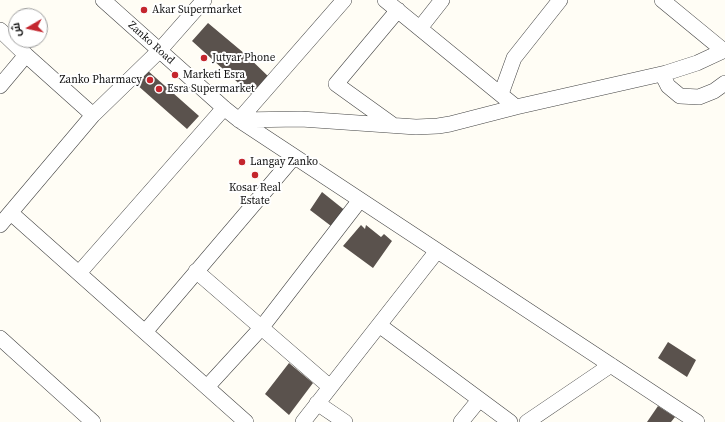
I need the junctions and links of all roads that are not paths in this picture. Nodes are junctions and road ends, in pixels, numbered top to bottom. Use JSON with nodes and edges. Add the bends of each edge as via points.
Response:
{"nodes":[{"id":1,"x":103,"y":0,"type":"edge"},
{"id":2,"x":204,"y":0,"type":"edge"},
{"id":3,"x":344,"y":0,"type":"edge"},
{"id":4,"x":385,"y":0,"type":"edge"},
{"id":5,"x":442,"y":0,"type":"edge"},
{"id":6,"x":561,"y":0,"type":"edge"},
{"id":7,"x":571,"y":0,"type":"edge"},
{"id":8,"x":662,"y":0,"type":"edge"},
{"id":9,"x":398,"y":10,"type":"junction"},
{"id":10,"x":420,"y":28,"type":"junction"},
{"id":11,"x":0,"y":30,"type":"edge"},
{"id":12,"x":724,"y":50,"type":"edge"},
{"id":13,"x":159,"y":51,"type":"junction"},
{"id":14,"x":26,"y":55,"type":"junction"},
{"id":15,"x":662,"y":74,"type":"junction"},
{"id":16,"x":725,"y":83,"type":"edge"},
{"id":17,"x":0,"y":86,"type":"edge"},
{"id":18,"x":501,"y":94,"type":"junction"},
{"id":19,"x":516,"y":106,"type":"junction"},
{"id":20,"x":224,"y":108,"type":"junction"},
{"id":21,"x":93,"y":115,"type":"junction"},
{"id":22,"x":239,"y":120,"type":"junction"},
{"id":23,"x":394,"y":126,"type":"junction"},
{"id":24,"x":294,"y":157,"type":"junction"},
{"id":25,"x":360,"y":200,"type":"junction"},
{"id":26,"x":11,"y":213,"type":"junction"},
{"id":27,"x":0,"y":225,"type":"edge"},
{"id":28,"x":437,"y":251,"type":"junction"},
{"id":29,"x":196,"y":271,"type":"junction"},
{"id":30,"x":79,"y":274,"type":"junction"},
{"id":31,"x":379,"y":325,"type":"junction"},
{"id":32,"x":262,"y":327,"type":"junction"},
{"id":33,"x":145,"y":332,"type":"junction"},
{"id":34,"x":0,"y":338,"type":"edge"},
{"id":35,"x":611,"y":365,"type":"junction"},
{"id":36,"x":207,"y":387,"type":"junction"},
{"id":37,"x":330,"y":387,"type":"junction"},
{"id":38,"x":479,"y":400,"type":"junction"},
{"id":39,"x":317,"y":403,"type":"junction"},
{"id":40,"x":93,"y":422,"type":"edge"},
{"id":41,"x":246,"y":422,"type":"edge"},
{"id":42,"x":303,"y":422,"type":"edge"},
{"id":43,"x":345,"y":422,"type":"edge"},
{"id":44,"x":462,"y":422,"type":"edge"},
{"id":45,"x":510,"y":422,"type":"edge"},
{"id":46,"x":527,"y":422,"type":"edge"},
{"id":47,"x":697,"y":422,"type":"edge"}],
"edges":[{"from":1,"to":13,"type":"street","name":"Zanko Road"},
{"from":2,"to":13,"type":"street"},
{"from":3,"to":22,"type":"street"},
{"from":4,"to":9,"type":"street"},
{"from":5,"to":10,"type":"street"},
{"from":6,"to":7,"type":"street"},
{"from":6,"to":18,"type":"street","via":[[514,58]]},
{"from":8,"to":12,"type":"street"},
{"from":9,"to":10,"type":"street"},
{"from":9,"to":23,"type":"street","via":[[336,84]]},
{"from":10,"to":18,"type":"street"},
{"from":11,"to":14,"type":"street"},
{"from":12,"to":15,"type":"street","via":[[697,63]]},
{"from":13,"to":20,"type":"street","name":"Zanko Road"},
{"from":13,"to":21,"type":"street"},
{"from":14,"to":17,"type":"street"},
{"from":14,"to":21,"type":"street"},
{"from":15,"to":16,"type":"street","via":[[668,86],[680,96],[699,97]]},
{"from":15,"to":19,"type":"street"},
{"from":18,"to":19,"type":"street"},
{"from":19,"to":23,"type":"street","via":[[444,125]]},
{"from":20,"to":22,"type":"street","name":"Zanko Road"},
{"from":20,"to":30,"type":"street"},
{"from":21,"to":26,"type":"street"},
{"from":22,"to":23,"type":"street","via":[[316,119]]},
{"from":22,"to":24,"type":"street","name":"Zanko Road"},
{"from":24,"to":25,"type":"street","name":"Zanko Road"},
{"from":24,"to":29,"type":"street"},
{"from":25,"to":28,"type":"street","name":"Zanko Road"},
{"from":25,"to":32,"type":"street"},
{"from":26,"to":27,"type":"street"},
{"from":26,"to":30,"type":"street"},
{"from":28,"to":31,"type":"street"},
{"from":28,"to":35,"type":"street","name":"Zanko Road"},
{"from":29,"to":32,"type":"street"},
{"from":29,"to":33,"type":"street"},
{"from":30,"to":33,"type":"street"},
{"from":31,"to":37,"type":"street"},
{"from":31,"to":38,"type":"street"},
{"from":32,"to":36,"type":"street"},
{"from":32,"to":37,"type":"street"},
{"from":33,"to":36,"type":"street"},
{"from":34,"to":40,"type":"street"},
{"from":35,"to":46,"type":"street"},
{"from":35,"to":47,"type":"street","name":"Zanko Road"},
{"from":36,"to":41,"type":"street"},
{"from":37,"to":39,"type":"street"},
{"from":38,"to":44,"type":"street"},
{"from":38,"to":45,"type":"street"},
{"from":39,"to":42,"type":"street"},
{"from":39,"to":43,"type":"street"}]}
